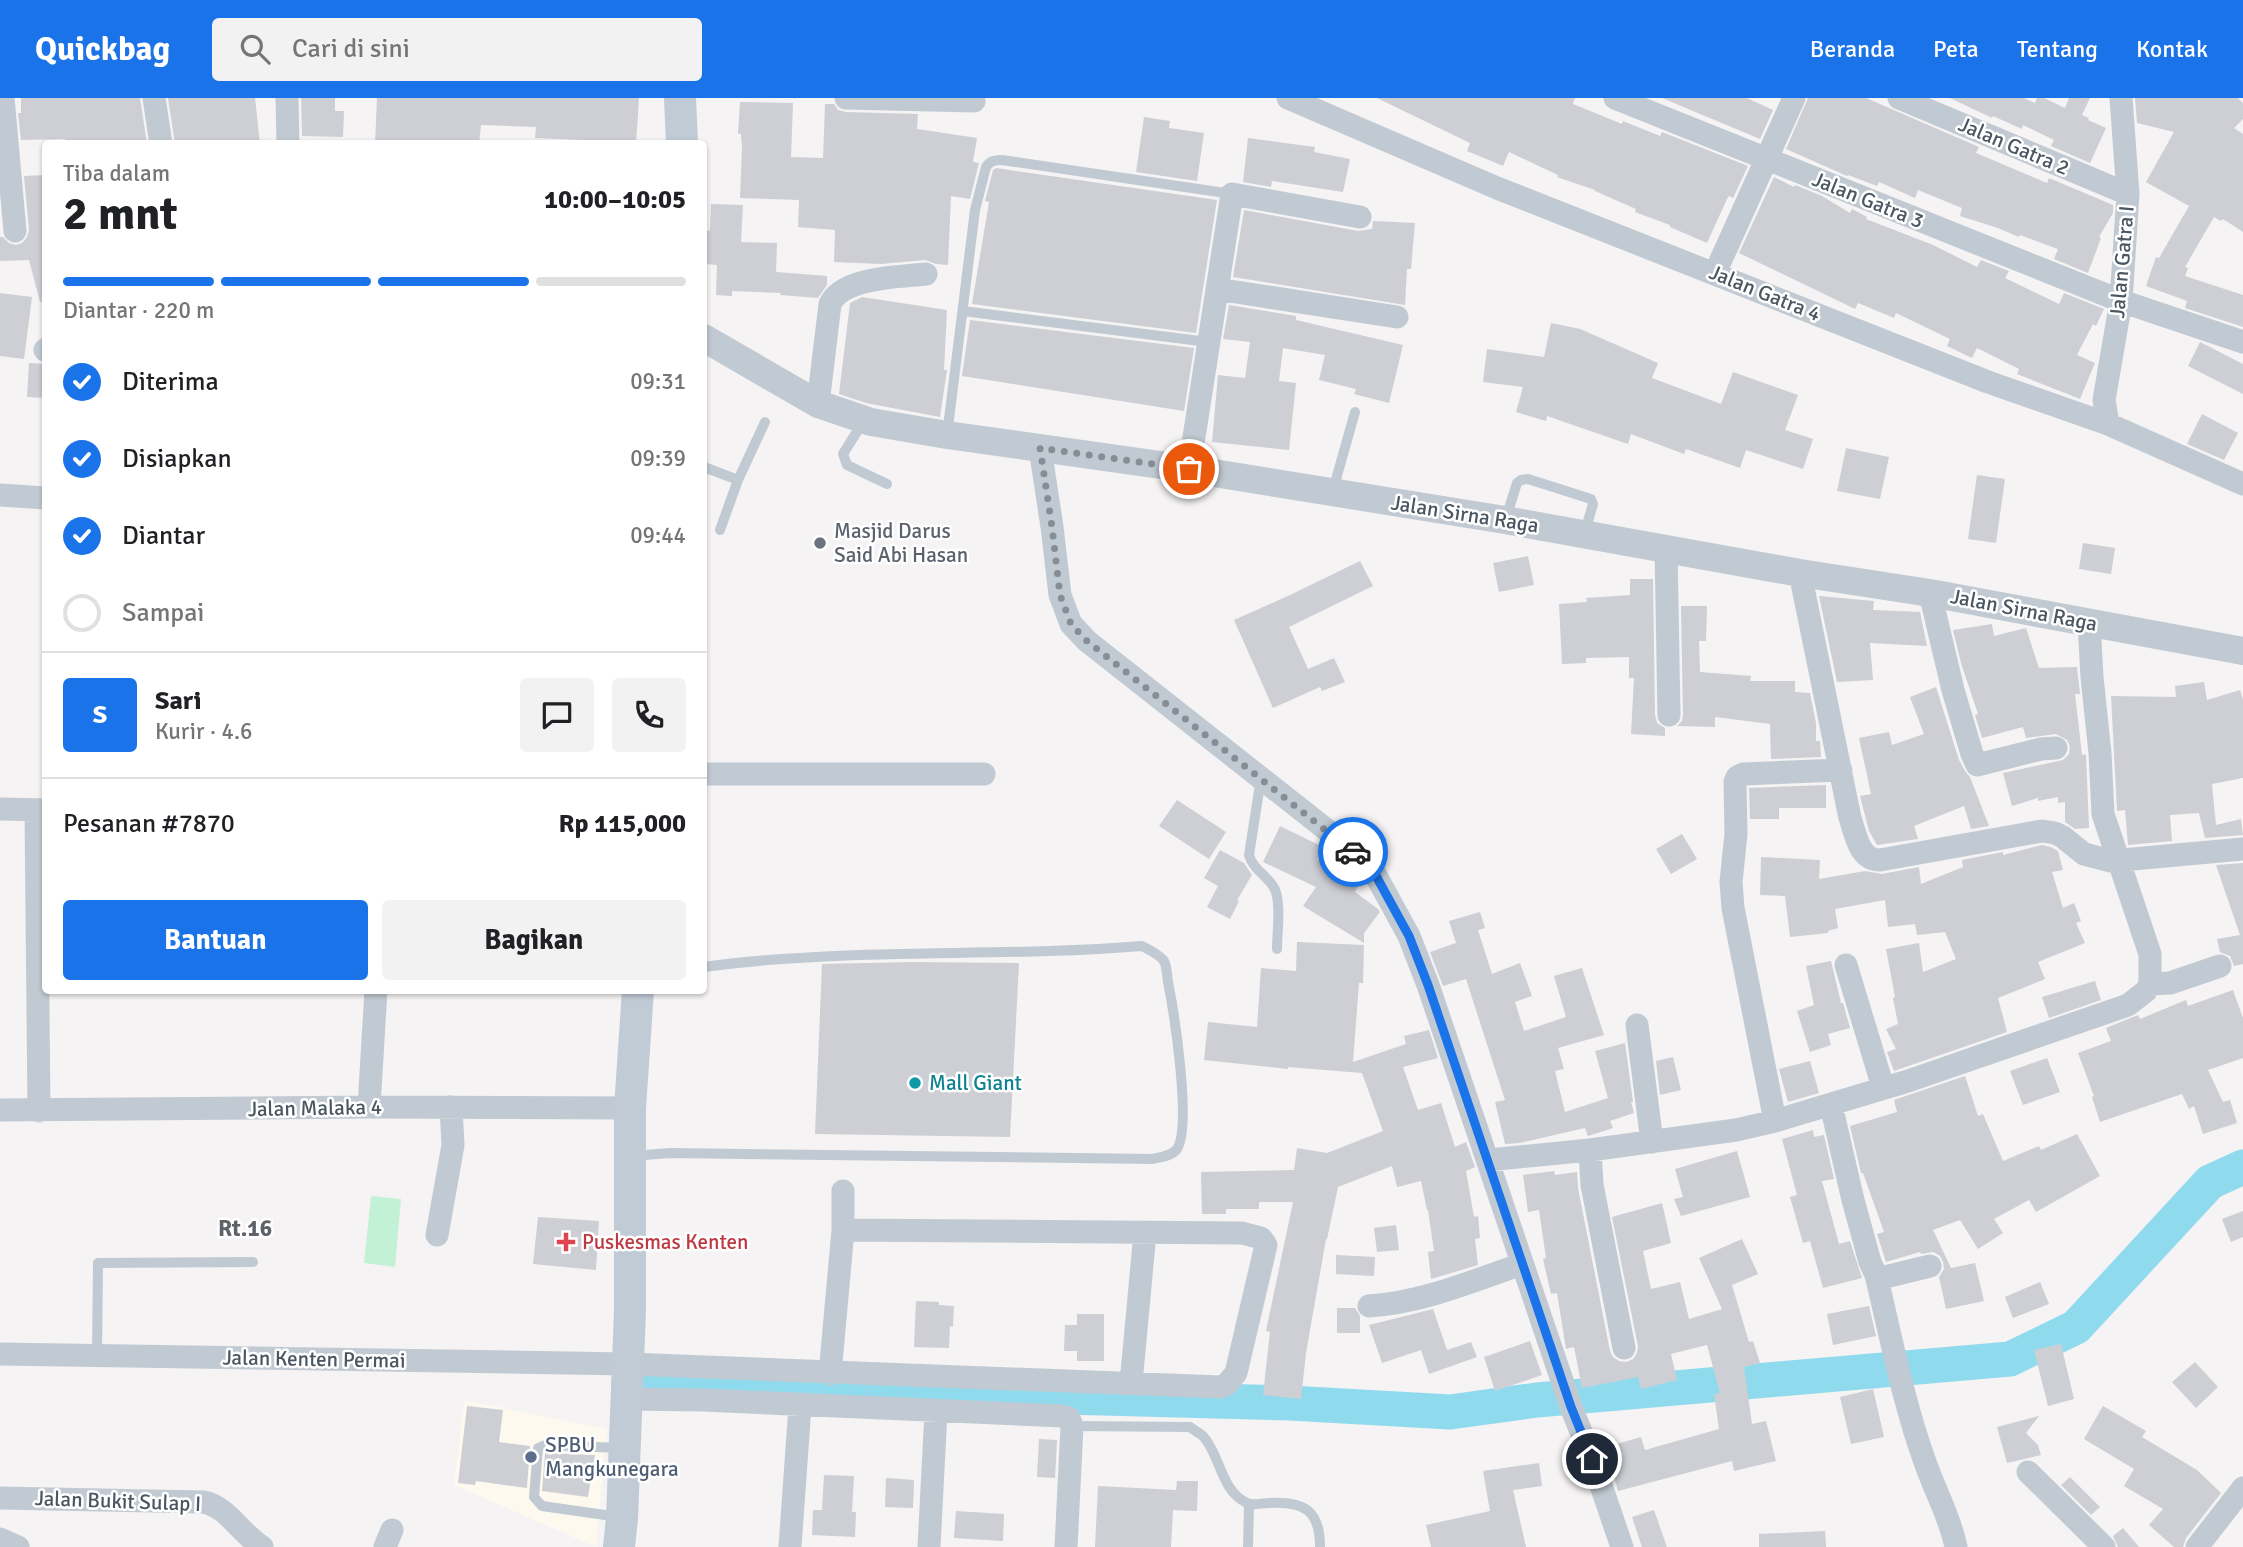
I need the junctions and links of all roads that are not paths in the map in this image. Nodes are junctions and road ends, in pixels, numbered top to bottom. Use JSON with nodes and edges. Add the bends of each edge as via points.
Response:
{"nodes":[{"id":1,"x":4,"y":98,"type":"edge"},
{"id":2,"x":155,"y":98,"type":"edge"},
{"id":3,"x":287,"y":98,"type":"edge"},
{"id":4,"x":664,"y":98,"type":"edge"},
{"id":5,"x":680,"y":98,"type":"edge"},
{"id":6,"x":846,"y":98,"type":"edge"},
{"id":7,"x":1288,"y":98,"type":"edge"},
{"id":8,"x":1615,"y":98,"type":"edge"},
{"id":9,"x":1794,"y":98,"type":"edge"},
{"id":10,"x":1899,"y":98,"type":"edge"},
{"id":11,"x":2121,"y":98,"type":"edge"},
{"id":12,"x":974,"y":101,"type":"dead end"},
{"id":13,"x":160,"y":140,"type":"edge"},
{"id":14,"x":288,"y":140,"type":"edge"},
{"id":15,"x":663,"y":140,"type":"edge"},
{"id":16,"x":682,"y":140,"type":"edge"},
{"id":17,"x":1765,"y":159,"type":"junction"},
{"id":18,"x":1232,"y":194,"type":"junction"},
{"id":19,"x":2128,"y":194,"type":"junction"},
{"id":20,"x":1360,"y":217,"type":"dead end"},
{"id":21,"x":15,"y":231,"type":"dead end"},
{"id":22,"x":926,"y":274,"type":"dead end"},
{"id":23,"x":1715,"y":274,"type":"junction"},
{"id":24,"x":1217,"y":289,"type":"junction"},
{"id":25,"x":2121,"y":301,"type":"junction"},
{"id":26,"x":963,"y":311,"type":"junction"},
{"id":27,"x":1398,"y":317,"type":"dead end"},
{"id":28,"x":707,"y":340,"type":"edge"},
{"id":29,"x":2243,"y":341,"type":"edge"},
{"id":30,"x":1208,"y":342,"type":"junction"},
{"id":31,"x":818,"y":404,"type":"junction"},
{"id":32,"x":1355,"y":412,"type":"dead end"},
{"id":33,"x":864,"y":420,"type":"junction"},
{"id":34,"x":765,"y":422,"type":"dead end"},
{"id":35,"x":2108,"y":424,"type":"junction"},
{"id":36,"x":947,"y":435,"type":"junction"},
{"id":37,"x":1040,"y":448,"type":"junction"},
{"id":38,"x":707,"y":468,"type":"edge"},
{"id":39,"x":1189,"y":469,"type":"junction"},
{"id":40,"x":738,"y":480,"type":"junction"},
{"id":41,"x":887,"y":484,"type":"dead end"},
{"id":42,"x":2243,"y":484,"type":"edge"},
{"id":43,"x":1332,"y":492,"type":"junction"},
{"id":44,"x":0,"y":495,"type":"edge"},
{"id":45,"x":42,"y":498,"type":"edge"},
{"id":46,"x":1505,"y":520,"type":"junction"},
{"id":47,"x":720,"y":530,"type":"dead end"},
{"id":48,"x":1584,"y":535,"type":"junction"},
{"id":49,"x":1667,"y":550,"type":"junction"},
{"id":50,"x":1800,"y":572,"type":"junction"},
{"id":51,"x":1930,"y":593,"type":"junction"},
{"id":52,"x":2089,"y":623,"type":"junction"},
{"id":53,"x":2243,"y":652,"type":"edge"},
{"id":54,"x":1669,"y":715,"type":"dead end"},
{"id":55,"x":2056,"y":748,"type":"dead end"},
{"id":56,"x":1841,"y":770,"type":"junction"},
{"id":57,"x":707,"y":774,"type":"edge"},
{"id":58,"x":984,"y":774,"type":"dead end"},
{"id":59,"x":1261,"y":778,"type":"junction"},
{"id":60,"x":0,"y":809,"type":"edge"},
{"id":61,"x":41,"y":810,"type":"edge"},
{"id":62,"x":2243,"y":849,"type":"edge"},
{"id":63,"x":2118,"y":861,"type":"junction"},
{"id":64,"x":1277,"y":949,"type":"dead end"},
{"id":65,"x":1846,"y":965,"type":"dead end"},
{"id":66,"x":707,"y":967,"type":"edge"},
{"id":67,"x":2220,"y":967,"type":"dead end"},
{"id":68,"x":2150,"y":984,"type":"junction"},
{"id":69,"x":376,"y":994,"type":"edge"},
{"id":70,"x":638,"y":994,"type":"edge"},
{"id":71,"x":1637,"y":1025,"type":"dead end"},
{"id":72,"x":1883,"y":1087,"type":"junction"},
{"id":73,"x":1831,"y":1105,"type":"junction"},
{"id":74,"x":369,"y":1107,"type":"junction"},
{"id":75,"x":451,"y":1107,"type":"junction"},
{"id":76,"x":630,"y":1108,"type":"junction"},
{"id":77,"x":0,"y":1110,"type":"edge"},
{"id":78,"x":38,"y":1111,"type":"junction"},
{"id":79,"x":1775,"y":1121,"type":"junction"},
{"id":80,"x":1652,"y":1142,"type":"junction"},
{"id":81,"x":1590,"y":1150,"type":"junction"},
{"id":82,"x":629,"y":1156,"type":"junction"},
{"id":83,"x":1488,"y":1160,"type":"junction"},
{"id":84,"x":843,"y":1191,"type":"dead end"},
{"id":85,"x":843,"y":1230,"type":"junction"},
{"id":86,"x":1144,"y":1233,"type":"junction"},
{"id":87,"x":437,"y":1236,"type":"dead end"},
{"id":88,"x":253,"y":1262,"type":"dead end"},
{"id":89,"x":1522,"y":1264,"type":"junction"},
{"id":90,"x":1930,"y":1266,"type":"dead end"},
{"id":91,"x":1876,"y":1275,"type":"junction"},
{"id":92,"x":1369,"y":1306,"type":"dead end"},
{"id":93,"x":1624,"y":1348,"type":"dead end"},
{"id":94,"x":0,"y":1354,"type":"edge"},
{"id":95,"x":97,"y":1356,"type":"junction"},
{"id":96,"x":628,"y":1364,"type":"junction"},
{"id":97,"x":830,"y":1374,"type":"junction"},
{"id":98,"x":1131,"y":1383,"type":"junction"},
{"id":99,"x":626,"y":1399,"type":"junction"},
{"id":100,"x":800,"y":1406,"type":"junction"},
{"id":101,"x":936,"y":1411,"type":"junction"},
{"id":102,"x":1072,"y":1426,"type":"junction"},
{"id":103,"x":624,"y":1448,"type":"junction"},
{"id":104,"x":2028,"y":1472,"type":"dead end"},
{"id":105,"x":2243,"y":1488,"type":"edge"},
{"id":106,"x":0,"y":1498,"type":"edge"},
{"id":107,"x":1249,"y":1504,"type":"junction"},
{"id":108,"x":620,"y":1537,"type":"edge"},
{"id":109,"x":0,"y":1539,"type":"edge"},
{"id":110,"x":18,"y":1547,"type":"edge"},
{"id":111,"x":262,"y":1547,"type":"edge"},
{"id":112,"x":635,"y":1547,"type":"edge"},
{"id":113,"x":790,"y":1547,"type":"edge"},
{"id":114,"x":929,"y":1547,"type":"edge"},
{"id":115,"x":1066,"y":1547,"type":"edge"},
{"id":116,"x":1248,"y":1547,"type":"edge"},
{"id":117,"x":1320,"y":1547,"type":"edge"},
{"id":118,"x":1622,"y":1547,"type":"edge"},
{"id":119,"x":1956,"y":1547,"type":"edge"},
{"id":120,"x":2104,"y":1547,"type":"edge"},
{"id":121,"x":2197,"y":1547,"type":"edge"}],
"edges":[{"from":1,"to":21,"type":"street"},
{"from":2,"to":13,"type":"street"},
{"from":3,"to":14,"type":"street"},
{"from":4,"to":15,"type":"main road"},
{"from":5,"to":16,"type":"main road"},
{"from":6,"to":12,"type":"street"},
{"from":7,"to":23,"type":"street","name":"Jalan Gatra 4","via":[[1497,188]]},
{"from":8,"to":17,"type":"street","name":"Jalan Gatra 3"},
{"from":9,"to":17,"type":"street"},
{"from":10,"to":19,"type":"street","name":"Jalan Gatra 2"},
{"from":11,"to":19,"type":"street","name":"Jalan Gatra I"},
{"from":17,"to":23,"type":"street"},
{"from":17,"to":25,"type":"street","name":"Jalan Gatra 3"},
{"from":18,"to":20,"type":"street"},
{"from":18,"to":24,"type":"street"},
{"from":18,"to":26,"type":"lane","via":[[993,160],[986,167],[975,210]]},
{"from":19,"to":25,"type":"street","name":"Jalan Gatra I"},
{"from":22,"to":31,"type":"street","via":[[860,283],[835,295],[830,304]]},
{"from":23,"to":35,"type":"street","name":"Jalan Gatra 4","via":[[1987,382]]},
{"from":24,"to":27,"type":"street"},
{"from":24,"to":30,"type":"street"},
{"from":25,"to":29,"type":"street","name":"Jalan Gatra 3"},
{"from":25,"to":35,"type":"street","name":"Jalan Gatra I","via":[[2104,391]]},
{"from":26,"to":30,"type":"lane"},
{"from":26,"to":36,"type":"lane"},
{"from":28,"to":31,"type":"street","name":"Jalan Sirna Raga"},
{"from":30,"to":39,"type":"street"},
{"from":31,"to":33,"type":"street","name":"Jalan Sirna Raga"},
{"from":32,"to":43,"type":"lane"},
{"from":33,"to":36,"type":"street","name":"Jalan Sirna Raga"},
{"from":33,"to":41,"type":"lane","via":[[843,459]]},
{"from":34,"to":40,"type":"lane"},
{"from":35,"to":42,"type":"street","name":"Jalan Gatra 4"},
{"from":36,"to":37,"type":"street","name":"Jalan Sirna Raga"},
{"from":37,"to":39,"type":"street","name":"Jalan Sirna Raga"},
{"from":37,"to":59,"type":"street","via":[[1060,595],[1071,624]]},
{"from":38,"to":40,"type":"lane"},
{"from":39,"to":43,"type":"street","name":"Jalan Sirna Raga"},
{"from":40,"to":47,"type":"lane"},
{"from":43,"to":46,"type":"street","name":"Jalan Sirna Raga"},
{"from":44,"to":45,"type":"street"},
{"from":46,"to":48,"type":"street","name":"Jalan Sirna Raga"},
{"from":46,"to":48,"type":"lane","via":[[1517,483],[1528,480],[1591,499]]},
{"from":48,"to":49,"type":"street","name":"Jalan Sirna Raga"},
{"from":49,"to":50,"type":"street","name":"Jalan Sirna Raga"},
{"from":49,"to":54,"type":"street"},
{"from":50,"to":51,"type":"street","name":"Jalan Sirna Raga"},
{"from":50,"to":56,"type":"street"},
{"from":51,"to":52,"type":"street","name":"Jalan Sirna Raga"},
{"from":51,"to":55,"type":"street","via":[[1953,690],[1978,765]]},
{"from":52,"to":53,"type":"street","name":"Jalan Sirna Raga"},
{"from":52,"to":63,"type":"street","via":[[2103,814]]},
{"from":56,"to":63,"type":"street","via":[[1850,818],[1864,854],[1874,860],[2042,831],[2055,833],[2084,854]]},
{"from":56,"to":79,"type":"street","via":[[1743,775],[1735,782],[1733,908]]},
{"from":57,"to":58,"type":"street"},
{"from":59,"to":64,"type":"lane","via":[[1249,855],[1251,864],[1278,895]]},
{"from":59,"to":83,"type":"street","via":[[1356,853],[1375,874],[1409,936]]},
{"from":60,"to":61,"type":"street"},
{"from":61,"to":78,"type":"street"},
{"from":62,"to":63,"type":"street"},
{"from":63,"to":68,"type":"street","via":[[2150,954]]},
{"from":65,"to":72,"type":"street"},
{"from":66,"to":82,"type":"lane","via":[[834,956],[1070,952],[1142,946],[1164,962],[1174,1013],[1182,1135],[1176,1150],[1153,1159]]},
{"from":67,"to":68,"type":"street","via":[[2170,983]]},
{"from":68,"to":72,"type":"street","via":[[2129,1005]]},
{"from":69,"to":74,"type":"street"},
{"from":70,"to":76,"type":"main road"},
{"from":71,"to":80,"type":"street"},
{"from":72,"to":73,"type":"street"},
{"from":73,"to":79,"type":"street"},
{"from":73,"to":91,"type":"street"},
{"from":74,"to":75,"type":"street","name":"Jalan Malaka 4"},
{"from":74,"to":78,"type":"street","name":"Jalan Malaka 4"},
{"from":75,"to":76,"type":"street","name":"Jalan Malaka 4"},
{"from":75,"to":87,"type":"street","via":[[453,1145]]},
{"from":76,"to":82,"type":"main road"},
{"from":77,"to":78,"type":"street","name":"Jalan Malaka 4"},
{"from":79,"to":80,"type":"street"},
{"from":80,"to":81,"type":"street"},
{"from":81,"to":83,"type":"street"},
{"from":81,"to":93,"type":"street","via":[[1592,1185]]},
{"from":82,"to":96,"type":"main road"},
{"from":83,"to":89,"type":"street"},
{"from":84,"to":85,"type":"street"},
{"from":85,"to":86,"type":"street"},
{"from":85,"to":97,"type":"street"},
{"from":86,"to":98,"type":"street"},
{"from":86,"to":98,"type":"street","name":"Jalan Kenten Permai","via":[[1242,1233],[1261,1238],[1266,1245],[1236,1373],[1227,1384],[1209,1388]]},
{"from":88,"to":95,"type":"lane","via":[[98,1263]]},
{"from":89,"to":92,"type":"street","via":[[1394,1304]]},
{"from":89,"to":118,"type":"street"},
{"from":90,"to":91,"type":"street","via":[[1885,1278]]},
{"from":91,"to":119,"type":"street","via":[[1925,1462]]},
{"from":94,"to":95,"type":"street","name":"Jalan Kenten Permai"},
{"from":95,"to":96,"type":"street","name":"Jalan Kenten Permai"},
{"from":96,"to":97,"type":"street","name":"Jalan Kenten Permai"},
{"from":96,"to":99,"type":"main road"},
{"from":97,"to":98,"type":"street","name":"Jalan Kenten Permai"},
{"from":99,"to":100,"type":"street"},
{"from":99,"to":103,"type":"main road"},
{"from":100,"to":101,"type":"street"},
{"from":100,"to":113,"type":"street"},
{"from":101,"to":102,"type":"street","via":[[1062,1416],[1069,1418]]},
{"from":101,"to":114,"type":"street"},
{"from":102,"to":107,"type":"lane","via":[[1190,1427],[1210,1446],[1233,1493]]},
{"from":102,"to":115,"type":"street"},
{"from":103,"to":108,"type":"main road"},
{"from":103,"to":108,"type":"lane","via":[[545,1444],[538,1448],[534,1497],[542,1506]]},
{"from":104,"to":120,"type":"street"},
{"from":105,"to":121,"type":"street"},
{"from":106,"to":111,"type":"street","name":"Jalan Bukit Sulap I","via":[[204,1502],[222,1508]]},
{"from":107,"to":116,"type":"lane"},
{"from":107,"to":117,"type":"lane","via":[[1292,1503],[1310,1512],[1320,1528]]},
{"from":108,"to":112,"type":"street"},
{"from":109,"to":110,"type":"street"}]}
